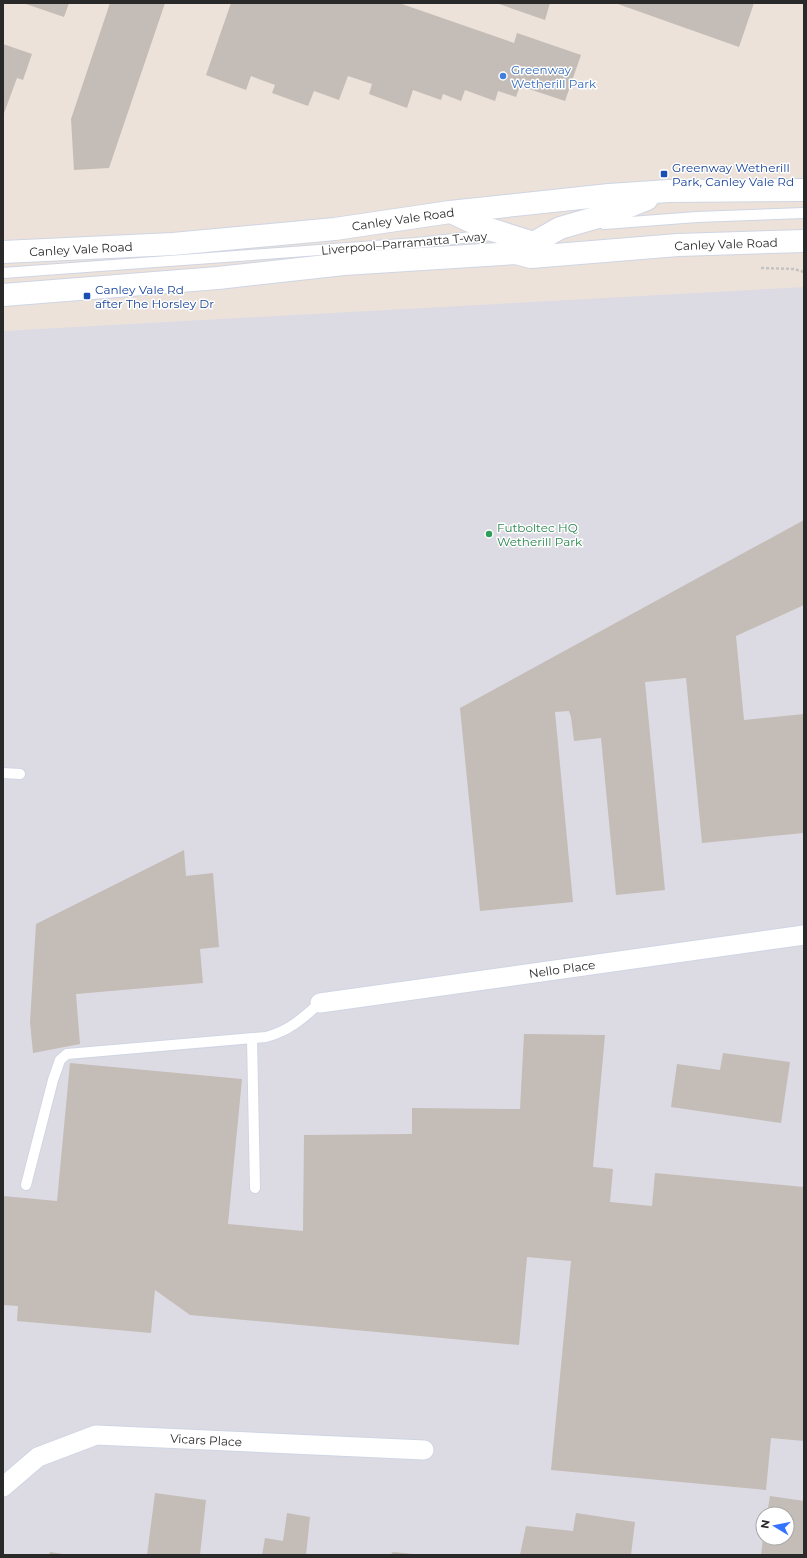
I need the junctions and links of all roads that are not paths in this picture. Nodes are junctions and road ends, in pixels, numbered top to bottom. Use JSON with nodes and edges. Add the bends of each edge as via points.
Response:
{"nodes":[{"id":1,"x":804,"y":190,"type":"edge"},
{"id":2,"x":669,"y":191,"type":"junction"},
{"id":3,"x":450,"y":212,"type":"junction"},
{"id":4,"x":804,"y":213,"type":"edge"},
{"id":5,"x":560,"y":228,"type":"junction"},
{"id":6,"x":505,"y":234,"type":"junction"},
{"id":7,"x":534,"y":234,"type":"junction"},
{"id":8,"x":804,"y":241,"type":"edge"},
{"id":9,"x":745,"y":243,"type":"junction"},
{"id":10,"x":804,"y":247,"type":"edge"},
{"id":11,"x":3,"y":252,"type":"edge"},
{"id":12,"x":516,"y":253,"type":"junction"},
{"id":13,"x":560,"y":255,"type":"junction"},
{"id":14,"x":3,"y":273,"type":"edge"},
{"id":15,"x":3,"y":295,"type":"edge"},
{"id":16,"x":3,"y":773,"type":"edge"},
{"id":17,"x":20,"y":774,"type":"dead end"},
{"id":18,"x":804,"y":935,"type":"edge"},
{"id":19,"x":320,"y":1003,"type":"joint"},
{"id":20,"x":252,"y":1038,"type":"junction"},
{"id":21,"x":26,"y":1185,"type":"dead end"},
{"id":22,"x":255,"y":1188,"type":"dead end"},
{"id":23,"x":424,"y":1450,"type":"dead end"},
{"id":24,"x":3,"y":1488,"type":"edge"}],
"edges":[{"from":1,"to":2,"type":"street","name":"Canley Vale Road"},
{"from":2,"to":3,"type":"street","name":"Canley Vale Road"},
{"from":2,"to":5,"type":"street","via":[[612,213]]},
{"from":3,"to":6,"type":"street"},
{"from":3,"to":11,"type":"street","name":"Canley Vale Road","via":[[335,229],[173,244]]},
{"from":4,"to":5,"type":"lane","via":[[698,217]]},
{"from":5,"to":7,"type":"street"},
{"from":6,"to":7,"type":"street"},
{"from":6,"to":14,"type":"lane","name":"Liverpool–Parramatta T-way","via":[[416,243]]},
{"from":7,"to":12,"type":"street"},
{"from":7,"to":13,"type":"street"},
{"from":8,"to":9,"type":"street","name":"Canley Vale Road"},
{"from":9,"to":10,"type":"street"},
{"from":9,"to":13,"type":"street","name":"Canley Vale Road","via":[[678,245]]},
{"from":12,"to":13,"type":"street","name":"Canley Vale Road","via":[[531,257]]},
{"from":12,"to":15,"type":"street","name":"Canley Vale Road","via":[[344,264],[218,278]]},
{"from":16,"to":17,"type":"lane"},
{"from":18,"to":19,"type":"street","name":"Nello Place"},
{"from":19,"to":20,"type":"lane","via":[[294,1026],[280,1033]]},
{"from":20,"to":21,"type":"lane","via":[[67,1054],[60,1060],[53,1080]]},
{"from":20,"to":22,"type":"lane"},
{"from":23,"to":24,"type":"street","name":"Vicars Place","via":[[96,1435],[38,1457]]}]}
